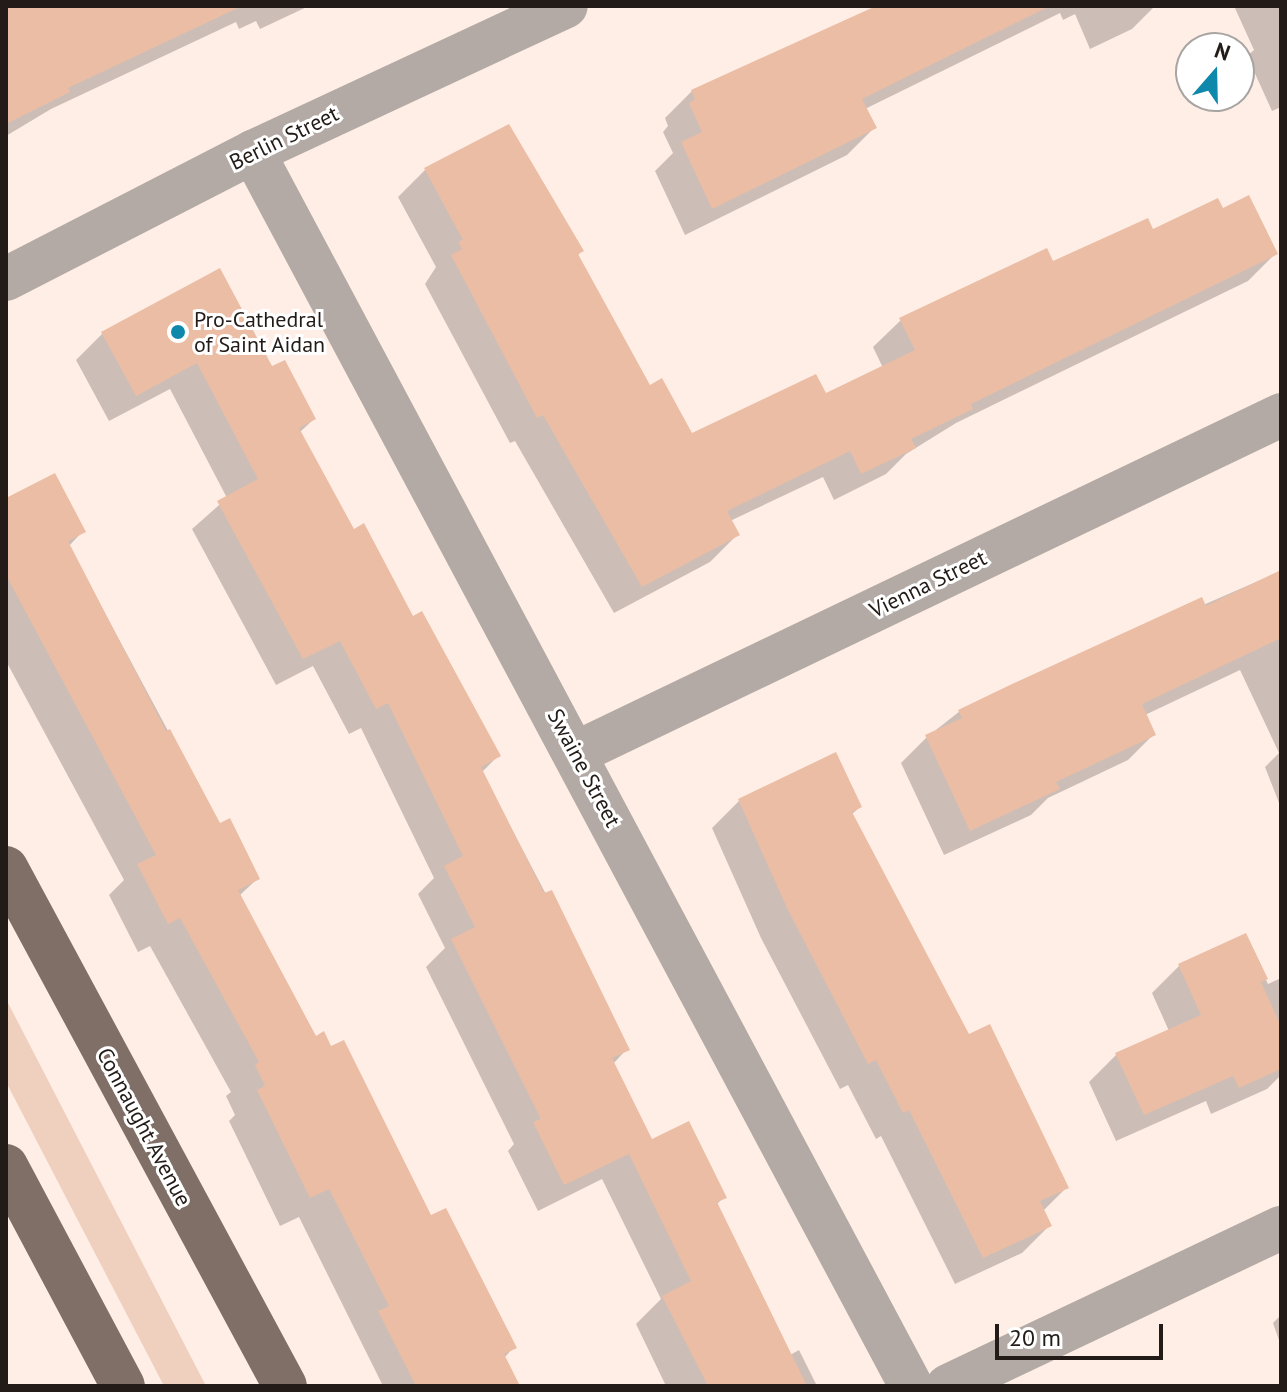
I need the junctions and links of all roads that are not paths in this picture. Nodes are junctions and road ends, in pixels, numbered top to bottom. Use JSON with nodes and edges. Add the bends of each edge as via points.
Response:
{"nodes":[{"id":1,"x":566,"y":6,"type":"edge"},
{"id":2,"x":253,"y":152,"type":"junction"},
{"id":3,"x":6,"y":279,"type":"edge"},
{"id":4,"x":1281,"y":415,"type":"edge"},
{"id":5,"x":576,"y":753,"type":"junction"},
{"id":6,"x":6,"y":868,"type":"edge"},
{"id":7,"x":6,"y":1166,"type":"edge"},
{"id":8,"x":1281,"y":1228,"type":"edge"},
{"id":9,"x":123,"y":1386,"type":"edge"},
{"id":10,"x":285,"y":1386,"type":"edge"},
{"id":11,"x":911,"y":1386,"type":"edge"},
{"id":12,"x":948,"y":1386,"type":"edge"}],
"edges":[{"from":1,"to":2,"type":"street","name":"Berlin Street"},
{"from":2,"to":3,"type":"street","name":"Berlin Street"},
{"from":2,"to":5,"type":"street","name":"Swaine Street"},
{"from":4,"to":5,"type":"street","name":"Vienna Street"},
{"from":5,"to":11,"type":"street","name":"Swaine Street"},
{"from":6,"to":10,"type":"main road","name":"Connaught Avenue"},
{"from":7,"to":9,"type":"main road"},
{"from":8,"to":12,"type":"street"}]}
